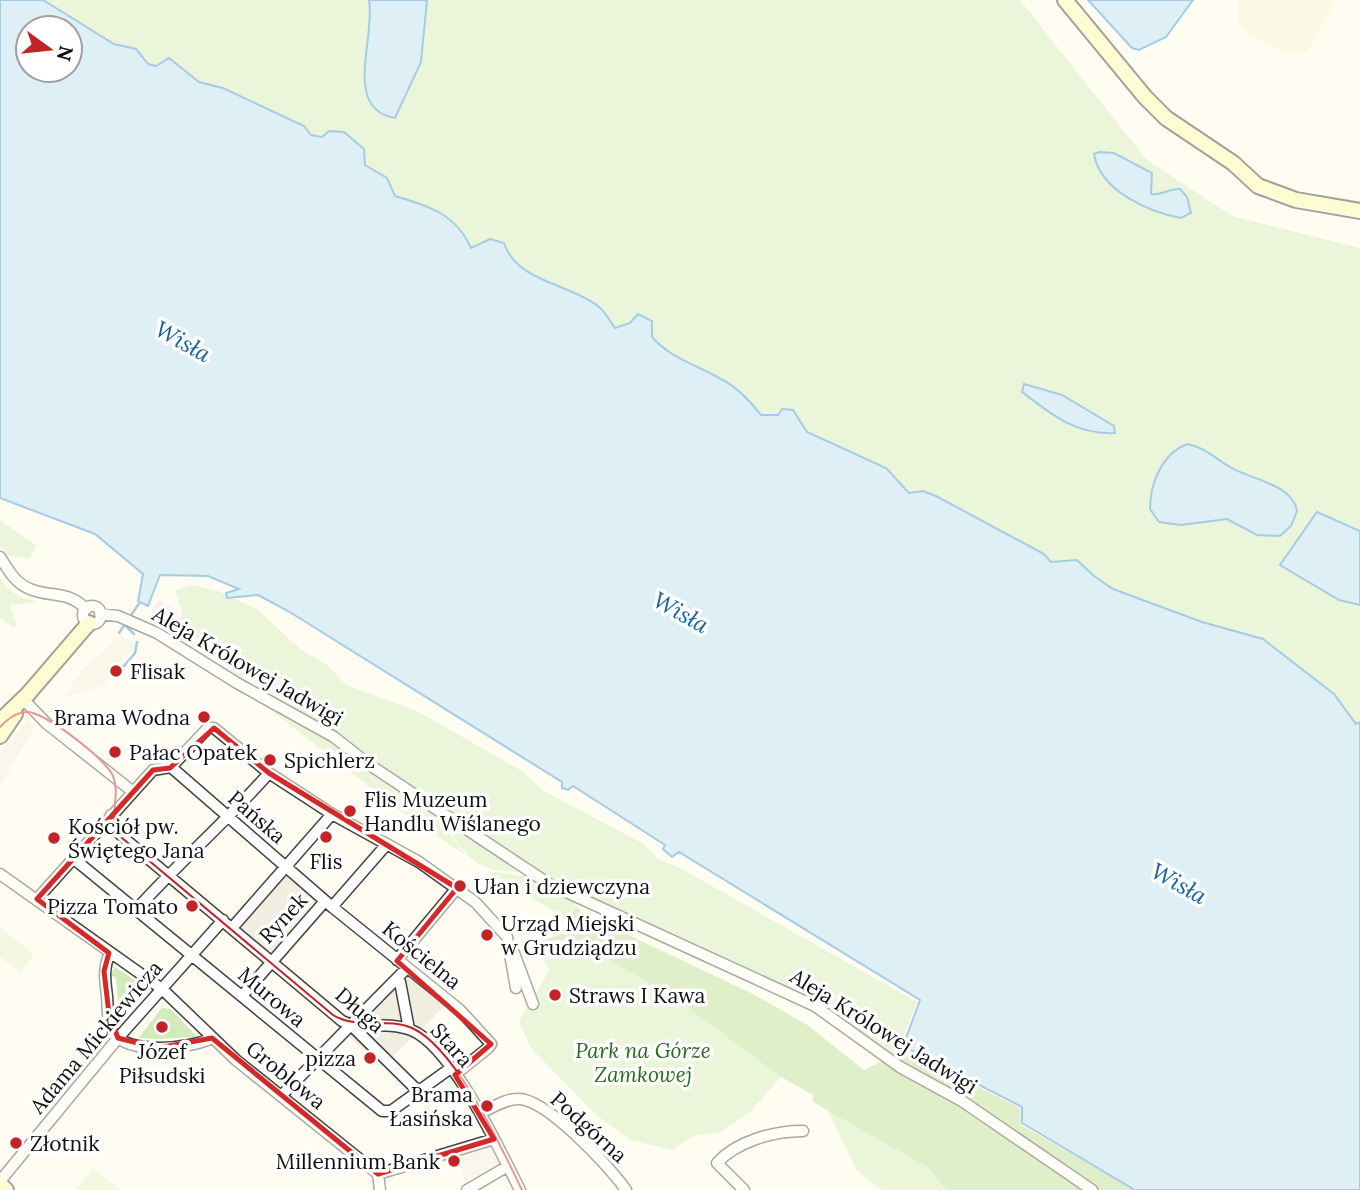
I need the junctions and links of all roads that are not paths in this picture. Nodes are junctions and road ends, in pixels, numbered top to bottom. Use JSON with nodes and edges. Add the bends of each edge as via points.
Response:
{"nodes":[{"id":1,"x":1065,"y":0,"type":"edge"},
{"id":2,"x":1360,"y":211,"type":"edge"},
{"id":3,"x":0,"y":557,"type":"edge"},
{"id":4,"x":92,"y":615,"type":"junction"},
{"id":5,"x":23,"y":699,"type":"junction"},
{"id":6,"x":0,"y":721,"type":"edge"},
{"id":7,"x":0,"y":736,"type":"edge"},
{"id":8,"x":171,"y":768,"type":"junction"},
{"id":9,"x":269,"y":773,"type":"junction"},
{"id":10,"x":132,"y":791,"type":"junction"},
{"id":11,"x":332,"y":814,"type":"junction"},
{"id":12,"x":111,"y":816,"type":"junction"},
{"id":13,"x":228,"y":816,"type":"junction"},
{"id":14,"x":387,"y":844,"type":"junction"},
{"id":15,"x":74,"y":859,"type":"junction"},
{"id":16,"x":286,"y":868,"type":"junction"},
{"id":17,"x":0,"y":874,"type":"edge"},
{"id":18,"x":168,"y":874,"type":"junction"},
{"id":19,"x":457,"y":888,"type":"junction"},
{"id":20,"x":37,"y":900,"type":"junction"},
{"id":21,"x":329,"y":904,"type":"junction"},
{"id":22,"x":136,"y":910,"type":"junction"},
{"id":23,"x":227,"y":923,"type":"junction"},
{"id":24,"x":511,"y":947,"type":"junction"},
{"id":25,"x":110,"y":953,"type":"junction"},
{"id":26,"x":191,"y":955,"type":"junction"},
{"id":27,"x":397,"y":960,"type":"junction"},
{"id":28,"x":273,"y":961,"type":"junction"},
{"id":29,"x":407,"y":968,"type":"junction"},
{"id":30,"x":397,"y":978,"type":"junction"},
{"id":31,"x":516,"y":988,"type":"dead end"},
{"id":32,"x":162,"y":989,"type":"junction"},
{"id":33,"x":242,"y":996,"type":"junction"},
{"id":34,"x":533,"y":1004,"type":"dead end"},
{"id":35,"x":351,"y":1025,"type":"junction"},
{"id":36,"x":409,"y":1029,"type":"junction"},
{"id":37,"x":118,"y":1038,"type":"junction"},
{"id":38,"x":212,"y":1038,"type":"junction"},
{"id":39,"x":491,"y":1044,"type":"joint"},
{"id":40,"x":316,"y":1059,"type":"junction"},
{"id":41,"x":451,"y":1070,"type":"junction"},
{"id":42,"x":419,"y":1092,"type":"junction"},
{"id":43,"x":281,"y":1096,"type":"junction"},
{"id":44,"x":482,"y":1112,"type":"junction"},
{"id":45,"x":803,"y":1131,"type":"dead end"},
{"id":46,"x":494,"y":1139,"type":"junction"},
{"id":47,"x":508,"y":1166,"type":"junction"},
{"id":48,"x":378,"y":1174,"type":"junction"},
{"id":49,"x":0,"y":1182,"type":"edge"},
{"id":50,"x":6,"y":1190,"type":"edge"},
{"id":51,"x":380,"y":1190,"type":"edge"},
{"id":52,"x":467,"y":1190,"type":"edge"},
{"id":53,"x":520,"y":1190,"type":"edge"},
{"id":54,"x":626,"y":1190,"type":"edge"},
{"id":55,"x":744,"y":1190,"type":"edge"},
{"id":56,"x":1092,"y":1190,"type":"edge"}],
"edges":[{"from":1,"to":2,"type":"main road","via":[[1166,118],[1233,163],[1258,186],[1296,200]]},
{"from":3,"to":4,"type":"street","name":"Aleja Królowej Jadwigi","via":[[22,585],[70,597]]},
{"from":4,"to":5,"type":"main road"},
{"from":4,"to":56,"type":"street","name":"Aleja Królowej Jadwigi","via":[[139,625],[334,737],[549,884],[815,1006],[900,1067],[962,1101]]},
{"from":5,"to":6,"type":"main road"},
{"from":5,"to":7,"type":"main road"},
{"from":5,"to":10,"type":"street","via":[[54,730]]},
{"from":8,"to":9,"type":"street","via":[[211,727]]},
{"from":8,"to":10,"type":"street","via":[[158,767]]},
{"from":8,"to":13,"type":"street","name":"Pańska"},
{"from":9,"to":11,"type":"street"},
{"from":9,"to":13,"type":"street"},
{"from":10,"to":12,"type":"street"},
{"from":11,"to":14,"type":"street"},
{"from":11,"to":16,"type":"street"},
{"from":12,"to":15,"type":"street"},
{"from":12,"to":18,"type":"street","via":[[116,831]]},
{"from":13,"to":16,"type":"street","name":"Pańska"},
{"from":13,"to":18,"type":"street"},
{"from":14,"to":19,"type":"street"},
{"from":14,"to":21,"type":"street"},
{"from":15,"to":20,"type":"street"},
{"from":15,"to":22,"type":"street","name":"Murowa"},
{"from":16,"to":21,"type":"street","name":"Rynek"},
{"from":16,"to":23,"type":"street","name":"Rynek"},
{"from":17,"to":20,"type":"street","name":"Groblowa"},
{"from":18,"to":22,"type":"street"},
{"from":18,"to":23,"type":"street"},
{"from":19,"to":24,"type":"street","via":[[500,927]]},
{"from":19,"to":27,"type":"street"},
{"from":20,"to":25,"type":"street","name":"Groblowa"},
{"from":21,"to":27,"type":"street","name":"Kościelna"},
{"from":21,"to":28,"type":"street","name":"Rynek"},
{"from":22,"to":26,"type":"street","name":"Murowa"},
{"from":23,"to":26,"type":"street","name":"Adama Mickiewicza"},
{"from":23,"to":28,"type":"street","name":"Rynek"},
{"from":24,"to":31,"type":"street"},
{"from":24,"to":34,"type":"street"},
{"from":25,"to":32,"type":"street","name":"Groblowa"},
{"from":25,"to":37,"type":"street","via":[[104,971],[111,1031]]},
{"from":26,"to":32,"type":"street","name":"Adama Mickiewicza"},
{"from":26,"to":33,"type":"street","name":"Murowa"},
{"from":27,"to":29,"type":"street","name":"Kościelna"},
{"from":28,"to":33,"type":"street"},
{"from":28,"to":35,"type":"street","name":"Długa"},
{"from":29,"to":30,"type":"street"},
{"from":29,"to":39,"type":"street","name":"Kościelna","via":[[460,1010]]},
{"from":30,"to":35,"type":"street"},
{"from":30,"to":36,"type":"street"},
{"from":32,"to":37,"type":"street","name":"Adama Mickiewicza"},
{"from":32,"to":38,"type":"street","name":"Groblowa"},
{"from":33,"to":40,"type":"street","name":"Murowa"},
{"from":35,"to":36,"type":"street","name":"Stara"},
{"from":35,"to":40,"type":"street"},
{"from":35,"to":42,"type":"street","name":"Długa"},
{"from":36,"to":41,"type":"street","name":"Stara","via":[[424,1038]]},
{"from":37,"to":38,"type":"street","via":[[158,1048]]},
{"from":37,"to":49,"type":"street","name":"Adama Mickiewicza"},
{"from":38,"to":43,"type":"street","name":"Groblowa"},
{"from":39,"to":41,"type":"street","name":"Murowa","via":[[463,1069]]},
{"from":40,"to":42,"type":"street","name":"Murowa","via":[[382,1111],[391,1111]]},
{"from":40,"to":43,"type":"street"},
{"from":41,"to":42,"type":"street","name":"Murowa"},
{"from":41,"to":44,"type":"street","name":"Stara"},
{"from":43,"to":48,"type":"street","name":"Groblowa"},
{"from":44,"to":46,"type":"street","name":"Stara"},
{"from":44,"to":54,"type":"street","name":"Podgórna","via":[[506,1101],[532,1101],[561,1123]]},
{"from":45,"to":55,"type":"street","via":[[777,1133],[725,1153],[717,1163]]},
{"from":46,"to":47,"type":"street","name":"Stara"},
{"from":46,"to":48,"type":"street"},
{"from":47,"to":52,"type":"street"},
{"from":47,"to":53,"type":"street","name":"Stara"},
{"from":48,"to":51,"type":"street"},
{"from":49,"to":50,"type":"main road"}]}
